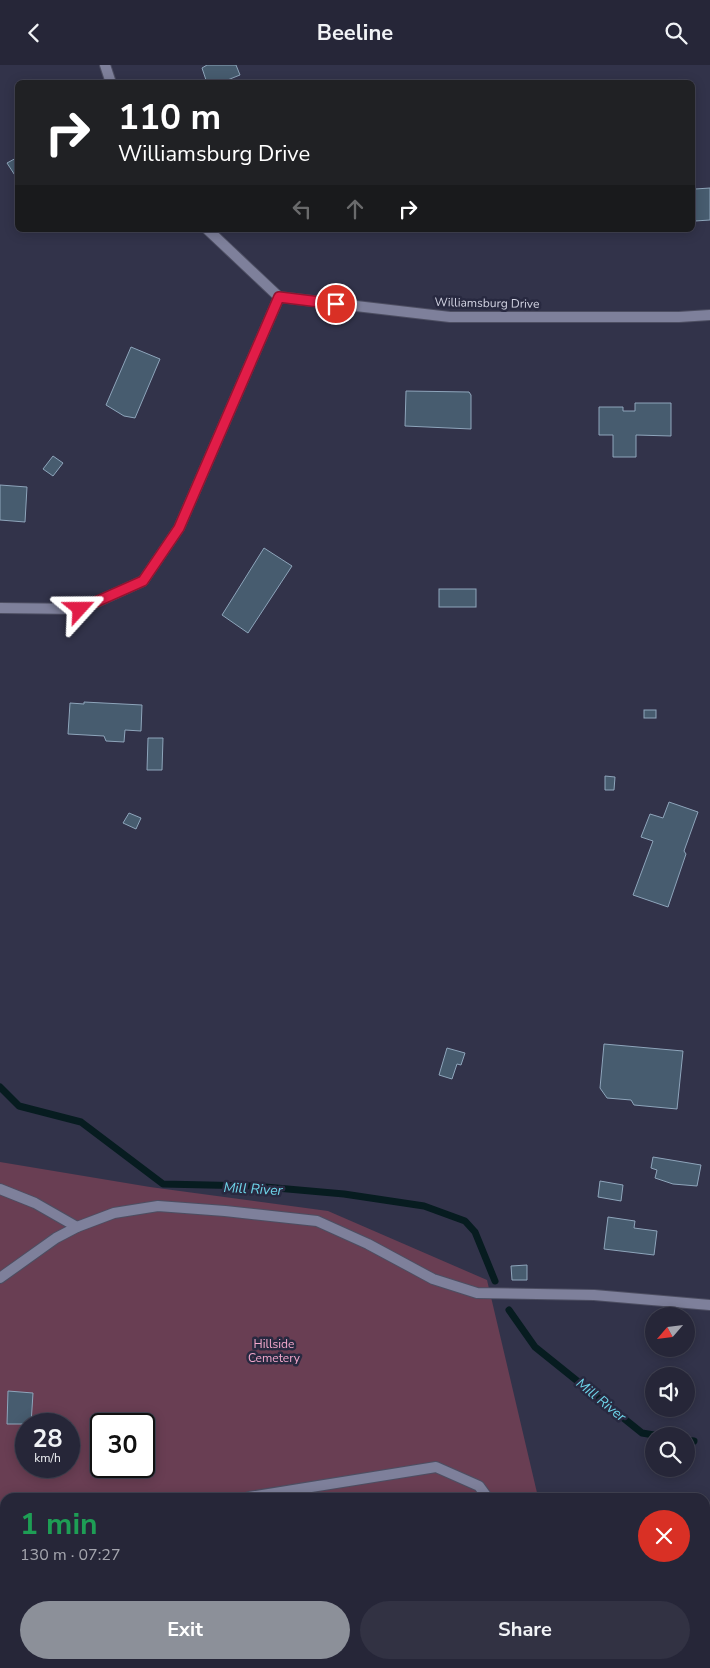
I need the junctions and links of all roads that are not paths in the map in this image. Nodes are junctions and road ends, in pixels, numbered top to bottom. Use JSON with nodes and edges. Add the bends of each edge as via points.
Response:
{"nodes":[{"id":1,"x":106,"y":65,"type":"edge"},
{"id":2,"x":110,"y":80,"type":"edge"},
{"id":3,"x":210,"y":232,"type":"edge"},
{"id":4,"x":279,"y":297,"type":"junction"},
{"id":5,"x":710,"y":315,"type":"edge"},
{"id":6,"x":0,"y":608,"type":"edge"},
{"id":7,"x":0,"y":1189,"type":"edge"},
{"id":8,"x":77,"y":1227,"type":"junction"},
{"id":9,"x":0,"y":1278,"type":"edge"},
{"id":10,"x":710,"y":1305,"type":"edge"},
{"id":11,"x":274,"y":1493,"type":"edge"},
{"id":12,"x":483,"y":1493,"type":"edge"}],
"edges":[{"from":1,"to":2,"type":"street"},
{"from":3,"to":4,"type":"street"},
{"from":4,"to":5,"type":"street","name":"Williamsburg Drive","via":[[450,317]]},
{"from":4,"to":6,"type":"street","via":[[179,528],[143,581],[80,609]]},
{"from":7,"to":8,"type":"street","via":[[35,1203]]},
{"from":8,"to":9,"type":"street"},
{"from":8,"to":10,"type":"street","via":[[114,1213],[158,1207],[317,1221],[433,1279],[477,1293],[594,1295]]},
{"from":11,"to":12,"type":"street","via":[[436,1467],[479,1487]]}]}
